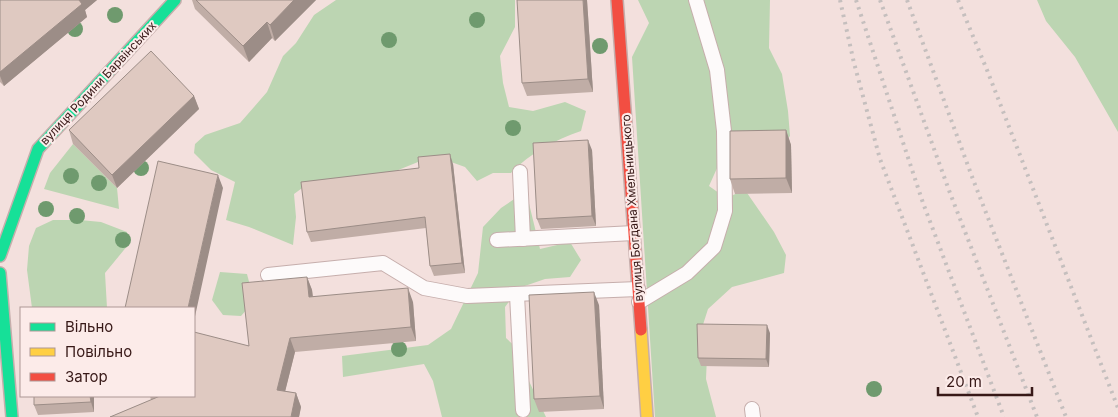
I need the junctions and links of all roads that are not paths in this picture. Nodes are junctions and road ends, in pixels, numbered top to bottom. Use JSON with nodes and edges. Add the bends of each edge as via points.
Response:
{"nodes":[{"id":1,"x":175,"y":0,"type":"edge"},
{"id":2,"x":617,"y":0,"type":"edge"},
{"id":3,"x":696,"y":0,"type":"edge"},
{"id":4,"x":520,"y":172,"type":"dead end"},
{"id":5,"x":634,"y":233,"type":"junction"},
{"id":6,"x":524,"y":239,"type":"junction"},
{"id":7,"x":497,"y":240,"type":"dead end"},
{"id":8,"x":0,"y":256,"type":"edge"},
{"id":9,"x":0,"y":273,"type":"edge"},
{"id":10,"x":268,"y":275,"type":"dead end"},
{"id":11,"x":517,"y":295,"type":"junction"},
{"id":12,"x":639,"y":296,"type":"junction"},
{"id":13,"x":523,"y":410,"type":"dead end"},
{"id":14,"x":12,"y":417,"type":"edge"},
{"id":15,"x":647,"y":417,"type":"edge"}],
"edges":[{"from":1,"to":8,"type":"street","name":"вулиця Родини Барвінських","via":[[38,149]]},
{"from":2,"to":5,"type":"street","name":"вулиця Богдана Хмельницького"},
{"from":3,"to":12,"type":"lane","via":[[717,70],[724,132],[725,212],[714,247],[687,273]]},
{"from":4,"to":6,"type":"lane"},
{"from":5,"to":6,"type":"lane"},
{"from":5,"to":12,"type":"street","name":"вулиця Богдана Хмельницького"},
{"from":6,"to":7,"type":"lane"},
{"from":9,"to":14,"type":"street"},
{"from":10,"to":11,"type":"lane","via":[[383,263],[424,288],[467,296]]},
{"from":11,"to":12,"type":"lane"},
{"from":11,"to":13,"type":"lane"},
{"from":12,"to":15,"type":"street","name":"вулиця Богдана Хмельницького"}]}
